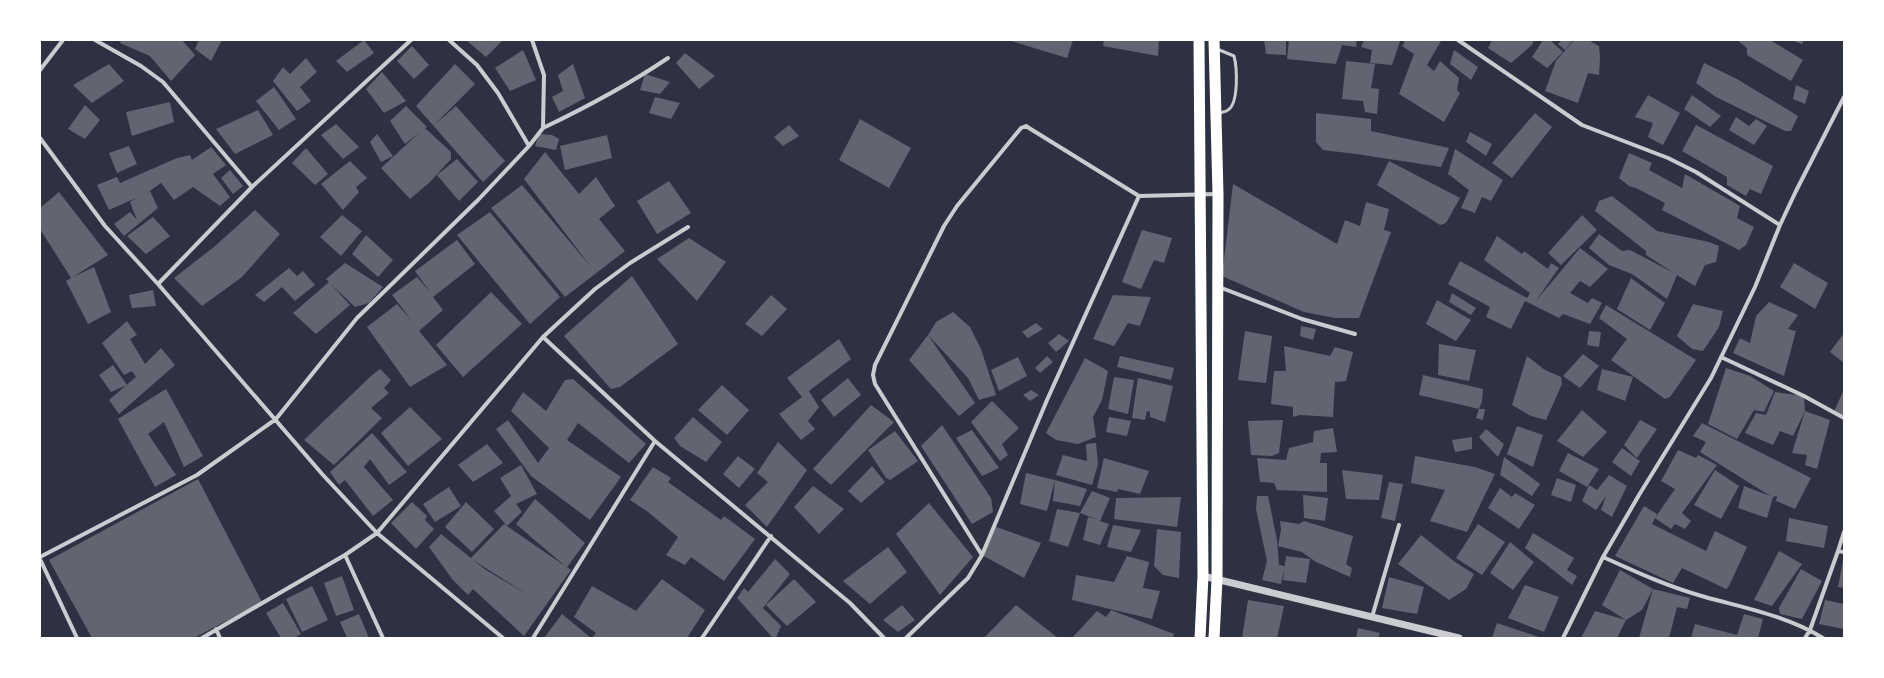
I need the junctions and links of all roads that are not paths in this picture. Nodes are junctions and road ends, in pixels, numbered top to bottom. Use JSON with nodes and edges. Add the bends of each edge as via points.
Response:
{"nodes":[{"id":1,"x":63,"y":40,"type":"edge"},
{"id":2,"x":95,"y":40,"type":"edge"},
{"id":3,"x":411,"y":40,"type":"edge"},
{"id":4,"x":449,"y":40,"type":"edge"},
{"id":5,"x":532,"y":40,"type":"edge"},
{"id":6,"x":1199,"y":40,"type":"edge"},
{"id":7,"x":1458,"y":40,"type":"edge"},
{"id":8,"x":1214,"y":44,"type":"edge"},
{"id":9,"x":668,"y":58,"type":"dead end"},
{"id":10,"x":40,"y":70,"type":"edge"},
{"id":11,"x":1844,"y":96,"type":"edge"},
{"id":12,"x":1842,"y":107,"type":"edge"},
{"id":13,"x":1216,"y":114,"type":"junction"},
{"id":14,"x":543,"y":128,"type":"junction"},
{"id":15,"x":40,"y":138,"type":"edge"},
{"id":16,"x":529,"y":146,"type":"junction"},
{"id":17,"x":252,"y":187,"type":"junction"},
{"id":18,"x":1218,"y":194,"type":"junction"},
{"id":19,"x":1199,"y":195,"type":"junction"},
{"id":20,"x":1139,"y":196,"type":"junction"},
{"id":21,"x":1780,"y":225,"type":"junction"},
{"id":22,"x":688,"y":226,"type":"dead end"},
{"id":23,"x":158,"y":284,"type":"junction"},
{"id":24,"x":1218,"y":286,"type":"junction"},
{"id":25,"x":1355,"y":334,"type":"dead end"},
{"id":26,"x":543,"y":337,"type":"junction"},
{"id":27,"x":1721,"y":357,"type":"junction"},
{"id":28,"x":276,"y":418,"type":"junction"},
{"id":29,"x":1844,"y":418,"type":"edge"},
{"id":30,"x":655,"y":441,"type":"junction"},
{"id":31,"x":1399,"y":526,"type":"dead end"},
{"id":32,"x":1844,"y":532,"type":"edge"},
{"id":33,"x":377,"y":533,"type":"junction"},
{"id":34,"x":772,"y":536,"type":"junction"},
{"id":35,"x":1838,"y":551,"type":"junction"},
{"id":36,"x":1844,"y":552,"type":"edge"},
{"id":37,"x":345,"y":555,"type":"junction"},
{"id":38,"x":982,"y":555,"type":"junction"},
{"id":39,"x":1602,"y":557,"type":"junction"},
{"id":40,"x":40,"y":558,"type":"edge"},
{"id":41,"x":1203,"y":576,"type":"junction"},
{"id":42,"x":1217,"y":580,"type":"junction"},
{"id":43,"x":1372,"y":617,"type":"junction"},
{"id":44,"x":216,"y":629,"type":"junction"},
{"id":45,"x":1810,"y":630,"type":"junction"},
{"id":46,"x":77,"y":638,"type":"edge"},
{"id":47,"x":202,"y":638,"type":"edge"},
{"id":48,"x":220,"y":638,"type":"edge"},
{"id":49,"x":383,"y":638,"type":"edge"},
{"id":50,"x":503,"y":638,"type":"edge"},
{"id":51,"x":533,"y":638,"type":"edge"},
{"id":52,"x":702,"y":638,"type":"edge"},
{"id":53,"x":884,"y":638,"type":"edge"},
{"id":54,"x":906,"y":638,"type":"edge"},
{"id":55,"x":1200,"y":638,"type":"edge"},
{"id":56,"x":1214,"y":638,"type":"edge"},
{"id":57,"x":1459,"y":638,"type":"edge"},
{"id":58,"x":1563,"y":638,"type":"edge"},
{"id":59,"x":1805,"y":638,"type":"edge"},
{"id":60,"x":1822,"y":638,"type":"edge"}],
"edges":[{"from":1,"to":10,"type":"street"},
{"from":2,"to":17,"type":"street","via":[[141,66],[163,82]]},
{"from":3,"to":17,"type":"street"},
{"from":4,"to":16,"type":"street","via":[[477,65],[498,92]]},
{"from":5,"to":14,"type":"street","via":[[544,75]]},
{"from":6,"to":19,"type":"highway"},
{"from":7,"to":21,"type":"street","via":[[1590,130],[1668,158],[1696,172]]},
{"from":8,"to":13,"type":"highway"},
{"from":8,"to":13,"type":"lane","via":[[1234,56],[1237,67],[1234,102],[1229,110]]},
{"from":9,"to":14,"type":"street","via":[[596,102]]},
{"from":11,"to":12,"type":"street"},
{"from":12,"to":21,"type":"street"},
{"from":13,"to":18,"type":"highway"},
{"from":14,"to":16,"type":"street"},
{"from":15,"to":23,"type":"street","via":[[105,226]]},
{"from":16,"to":28,"type":"street","via":[[478,200],[357,318]]},
{"from":17,"to":23,"type":"street"},
{"from":18,"to":19,"type":"street"},
{"from":18,"to":24,"type":"highway"},
{"from":19,"to":20,"type":"street"},
{"from":19,"to":41,"type":"highway"},
{"from":20,"to":38,"type":"street","via":[[1047,400]]},
{"from":20,"to":38,"type":"street","via":[[1026,126],[1021,128],[952,213],[875,365],[875,384]]},
{"from":21,"to":27,"type":"street","via":[[1755,287]]},
{"from":22,"to":26,"type":"street","via":[[595,289]]},
{"from":23,"to":28,"type":"street"},
{"from":24,"to":25,"type":"street","via":[[1309,321]]},
{"from":24,"to":42,"type":"highway"},
{"from":26,"to":30,"type":"street"},
{"from":26,"to":33,"type":"street"},
{"from":27,"to":29,"type":"street"},
{"from":27,"to":39,"type":"street","via":[[1711,378]]},
{"from":28,"to":33,"type":"street","via":[[323,475]]},
{"from":28,"to":40,"type":"street","via":[[197,475]]},
{"from":30,"to":34,"type":"street"},
{"from":30,"to":51,"type":"street"},
{"from":31,"to":43,"type":"street"},
{"from":32,"to":35,"type":"street"},
{"from":33,"to":37,"type":"street"},
{"from":33,"to":50,"type":"street"},
{"from":34,"to":52,"type":"street"},
{"from":34,"to":53,"type":"street","via":[[850,603]]},
{"from":35,"to":36,"type":"street"},
{"from":35,"to":45,"type":"street"},
{"from":37,"to":44,"type":"street"},
{"from":37,"to":49,"type":"street"},
{"from":38,"to":54,"type":"street","via":[[968,578]]},
{"from":39,"to":45,"type":"street","via":[[1657,582],[1704,597],[1760,610]]},
{"from":39,"to":58,"type":"street"},
{"from":40,"to":46,"type":"street"},
{"from":41,"to":42,"type":"street"},
{"from":41,"to":55,"type":"highway"},
{"from":42,"to":43,"type":"street"},
{"from":42,"to":56,"type":"highway"},
{"from":43,"to":57,"type":"street"},
{"from":44,"to":47,"type":"street"},
{"from":44,"to":48,"type":"street"},
{"from":45,"to":59,"type":"street"},
{"from":45,"to":60,"type":"street"}]}
